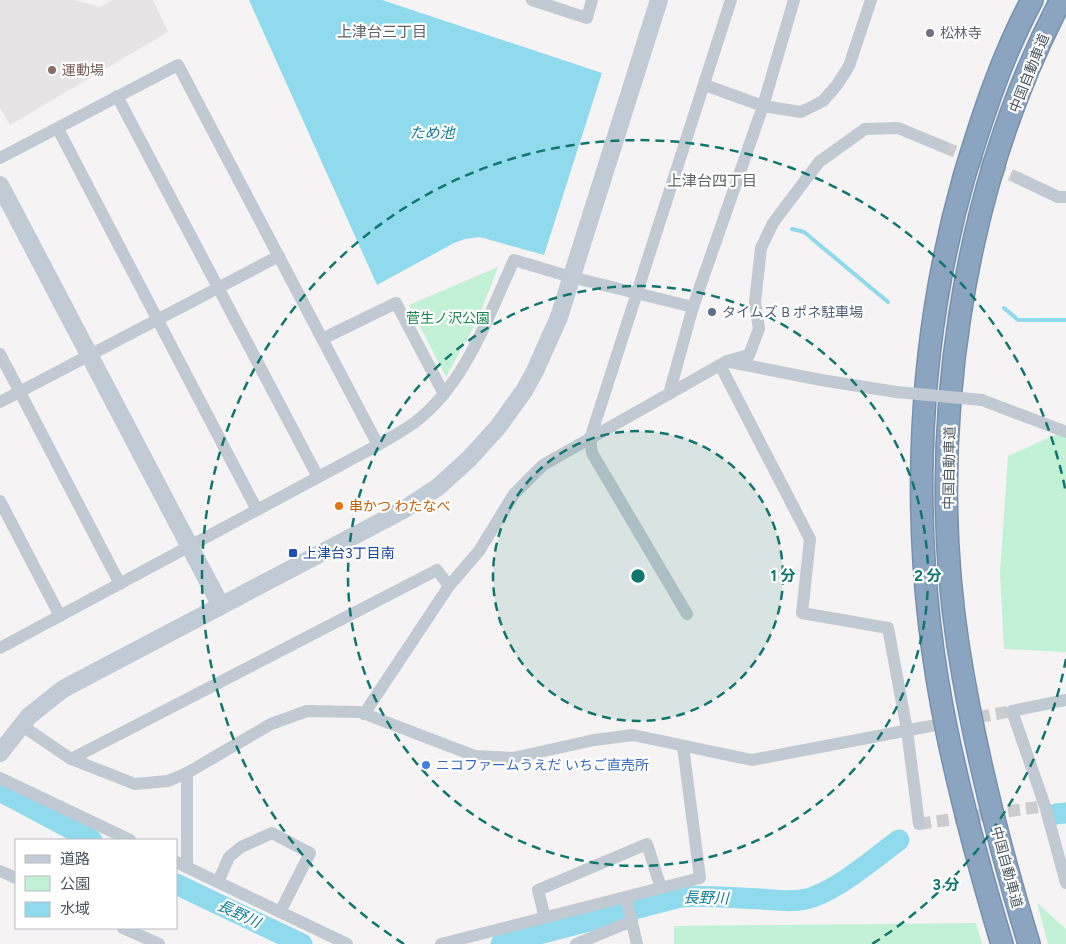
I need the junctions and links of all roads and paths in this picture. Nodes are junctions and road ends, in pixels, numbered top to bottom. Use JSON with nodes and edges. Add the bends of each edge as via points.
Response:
{"nodes":[{"id":1,"x":532,"y":0,"type":"edge"},
{"id":2,"x":592,"y":0,"type":"edge"},
{"id":3,"x":659,"y":0,"type":"edge"},
{"id":4,"x":731,"y":0,"type":"edge"},
{"id":5,"x":794,"y":0,"type":"edge"},
{"id":6,"x":871,"y":0,"type":"edge"},
{"id":7,"x":1032,"y":0,"type":"edge"},
{"id":8,"x":1061,"y":0,"type":"edge"},
{"id":9,"x":705,"y":85,"type":"junction"},
{"id":10,"x":117,"y":96,"type":"junction"},
{"id":11,"x":763,"y":106,"type":"junction"},
{"id":12,"x":58,"y":129,"type":"junction"},
{"id":13,"x":944,"y":147,"type":"tunnel mouth"},
{"id":14,"x":0,"y":157,"type":"edge"},
{"id":15,"x":1018,"y":178,"type":"tunnel mouth"},
{"id":16,"x":0,"y":185,"type":"edge"},
{"id":17,"x":1066,"y":197,"type":"edge"},
{"id":18,"x":279,"y":256,"type":"junction"},
{"id":19,"x":571,"y":277,"type":"junction"},
{"id":20,"x":218,"y":288,"type":"junction"},
{"id":21,"x":636,"y":294,"type":"junction"},
{"id":22,"x":693,"y":308,"type":"junction"},
{"id":23,"x":158,"y":320,"type":"junction"},
{"id":24,"x":322,"y":339,"type":"junction"},
{"id":25,"x":0,"y":354,"type":"edge"},
{"id":26,"x":89,"y":356,"type":"junction"},
{"id":27,"x":724,"y":363,"type":"junction"},
{"id":28,"x":20,"y":392,"type":"junction"},
{"id":29,"x":444,"y":394,"type":"junction"},
{"id":30,"x":669,"y":394,"type":"junction"},
{"id":31,"x":0,"y":402,"type":"edge"},
{"id":32,"x":1066,"y":432,"type":"edge"},
{"id":33,"x":590,"y":438,"type":"junction"},
{"id":34,"x":378,"y":445,"type":"junction"},
{"id":35,"x":318,"y":477,"type":"junction"},
{"id":36,"x":0,"y":501,"type":"edge"},
{"id":37,"x":257,"y":510,"type":"junction"},
{"id":38,"x":190,"y":546,"type":"junction"},
{"id":39,"x":120,"y":584,"type":"junction"},
{"id":40,"x":449,"y":586,"type":"junction"},
{"id":41,"x":221,"y":606,"type":"junction"},
{"id":42,"x":687,"y":614,"type":"dead end"},
{"id":43,"x":60,"y":616,"type":"junction"},
{"id":44,"x":0,"y":648,"type":"edge"},
{"id":45,"x":1066,"y":700,"type":"edge"},
{"id":46,"x":364,"y":714,"type":"junction"},
{"id":47,"x":925,"y":727,"type":"tunnel mouth"},
{"id":48,"x":18,"y":729,"type":"junction"},
{"id":49,"x":907,"y":730,"type":"junction"},
{"id":50,"x":683,"y":746,"type":"junction"},
{"id":51,"x":0,"y":753,"type":"edge"},
{"id":52,"x":71,"y":759,"type":"junction"},
{"id":53,"x":188,"y":773,"type":"junction"},
{"id":54,"x":0,"y":778,"type":"edge"},
{"id":55,"x":918,"y":824,"type":"dead end"},
{"id":56,"x":128,"y":839,"type":"edge"},
{"id":57,"x":181,"y":865,"type":"edge"},
{"id":58,"x":0,"y":871,"type":"edge"},
{"id":59,"x":15,"y":878,"type":"edge"},
{"id":60,"x":218,"y":882,"type":"junction"},
{"id":61,"x":1066,"y":883,"type":"edge"},
{"id":62,"x":661,"y":888,"type":"junction"},
{"id":63,"x":626,"y":897,"type":"junction"},
{"id":64,"x":280,"y":912,"type":"junction"},
{"id":65,"x":545,"y":918,"type":"junction"},
{"id":66,"x":632,"y":920,"type":"junction"},
{"id":67,"x":125,"y":929,"type":"edge"},
{"id":68,"x":158,"y":944,"type":"edge"},
{"id":69,"x":348,"y":944,"type":"edge"},
{"id":70,"x":442,"y":944,"type":"edge"},
{"id":71,"x":576,"y":944,"type":"edge"},
{"id":72,"x":638,"y":944,"type":"edge"},
{"id":73,"x":1002,"y":944,"type":"edge"},
{"id":74,"x":1029,"y":944,"type":"edge"}],
"edges":[{"from":1,"to":2,"type":"street","via":[[587,18]]},
{"from":3,"to":19,"type":"street"},
{"from":4,"to":9,"type":"street"},
{"from":5,"to":11,"type":"street"},
{"from":6,"to":11,"type":"street","via":[[849,66],[823,101],[801,112]]},
{"from":7,"to":73,"type":"highway","name":"中国自動車道","via":[[998,77],[973,146],[953,216],[938,288],[922,431],[925,568],[933,650],[946,730],[964,808]]},
{"from":8,"to":74,"type":"highway","name":"中国自動車道","via":[[1021,88],[977,228],[953,367],[948,438],[950,574],[958,644],[989,798]]},
{"from":9,"to":11,"type":"street"},
{"from":9,"to":21,"type":"street"},
{"from":10,"to":12,"type":"street"},
{"from":10,"to":18,"type":"street","via":[[178,65]]},
{"from":10,"to":20,"type":"street"},
{"from":11,"to":22,"type":"street"},
{"from":12,"to":14,"type":"street"},
{"from":12,"to":23,"type":"street"},
{"from":13,"to":27,"type":"street","via":[[898,128],[864,129],[819,162],[773,223],[761,248],[755,302],[759,329],[749,355]]},
{"from":15,"to":17,"type":"street","via":[[1058,197]]},
{"from":16,"to":26,"type":"street"},
{"from":18,"to":20,"type":"street"},
{"from":18,"to":24,"type":"street"},
{"from":19,"to":21,"type":"street"},
{"from":19,"to":29,"type":"street","via":[[514,260],[465,363]]},
{"from":19,"to":41,"type":"street","via":[[553,334],[524,391],[498,427],[464,464],[438,487],[403,510]]},
{"from":20,"to":23,"type":"street"},
{"from":20,"to":35,"type":"street"},
{"from":21,"to":22,"type":"street"},
{"from":21,"to":33,"type":"street"},
{"from":22,"to":30,"type":"street"},
{"from":23,"to":26,"type":"street"},
{"from":23,"to":37,"type":"street"},
{"from":24,"to":29,"type":"street","via":[[396,303]]},
{"from":24,"to":34,"type":"street"},
{"from":25,"to":28,"type":"street"},
{"from":26,"to":28,"type":"street"},
{"from":26,"to":38,"type":"street"},
{"from":27,"to":30,"type":"street"},
{"from":27,"to":32,"type":"street","bridge":true,"via":[[896,392],[982,400]]},
{"from":27,"to":49,"type":"street","via":[[810,539],[802,613],[888,628]]},
{"from":28,"to":31,"type":"street"},
{"from":28,"to":39,"type":"street"},
{"from":29,"to":34,"type":"street","via":[[415,422]]},
{"from":30,"to":33,"type":"street"},
{"from":33,"to":40,"type":"street","via":[[544,466],[514,494],[480,551]]},
{"from":33,"to":42,"type":"street","via":[[592,453]]},
{"from":34,"to":35,"type":"street"},
{"from":35,"to":37,"type":"street"},
{"from":36,"to":43,"type":"street"},
{"from":37,"to":38,"type":"street"},
{"from":38,"to":39,"type":"street"},
{"from":38,"to":41,"type":"street"},
{"from":39,"to":43,"type":"street"},
{"from":40,"to":46,"type":"street"},
{"from":40,"to":52,"type":"street","via":[[437,570]]},
{"from":41,"to":48,"type":"street","via":[[63,689]]},
{"from":43,"to":44,"type":"street"},
{"from":45,"to":61,"type":"street","via":[[1012,711]]},
{"from":46,"to":50,"type":"street","via":[[475,756],[513,758],[633,735]]},
{"from":46,"to":53,"type":"street","via":[[307,711],[271,724]]},
{"from":47,"to":49,"type":"street"},
{"from":48,"to":51,"type":"street"},
{"from":48,"to":52,"type":"street"},
{"from":49,"to":50,"type":"street","via":[[752,760]]},
{"from":49,"to":55,"type":"street"},
{"from":50,"to":62,"type":"street","via":[[700,878]]},
{"from":52,"to":53,"type":"street","via":[[134,784],[168,781]]},
{"from":53,"to":57,"type":"street"},
{"from":54,"to":56,"type":"street"},
{"from":57,"to":60,"type":"street"},
{"from":58,"to":59,"type":"street"},
{"from":60,"to":64,"type":"street"},
{"from":60,"to":64,"type":"street","via":[[229,857],[241,847],[272,833],[310,854]]},
{"from":62,"to":63,"type":"street"},
{"from":62,"to":65,"type":"street","via":[[647,844],[538,890]]},
{"from":63,"to":65,"type":"street"},
{"from":63,"to":66,"type":"street"},
{"from":64,"to":69,"type":"street"},
{"from":65,"to":70,"type":"street"},
{"from":66,"to":71,"type":"street"},
{"from":66,"to":72,"type":"street"},
{"from":67,"to":68,"type":"street"}]}
